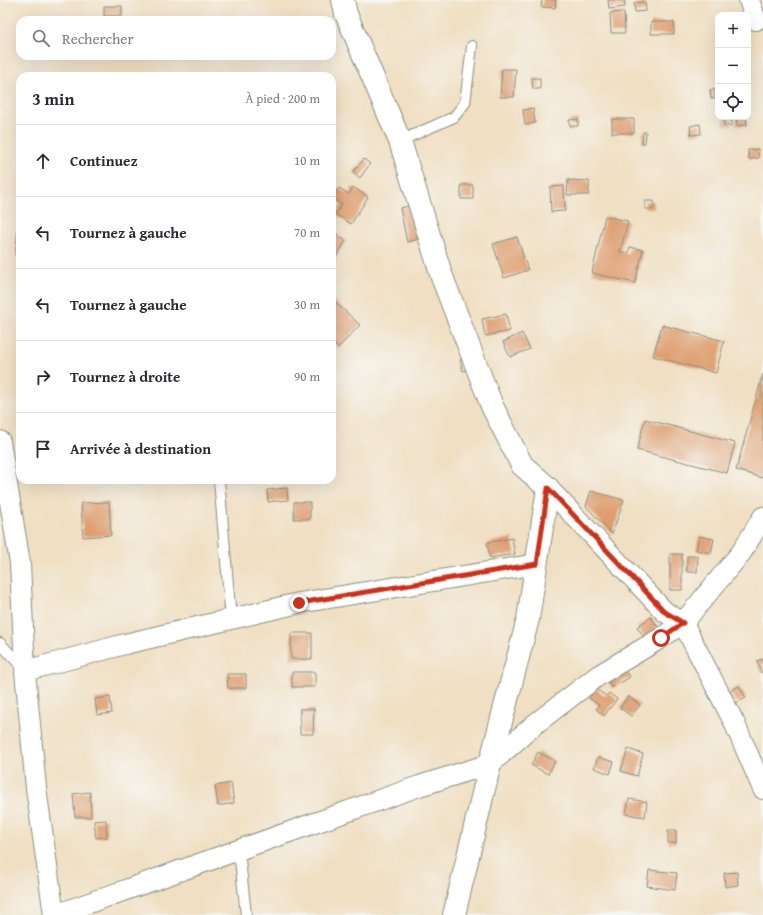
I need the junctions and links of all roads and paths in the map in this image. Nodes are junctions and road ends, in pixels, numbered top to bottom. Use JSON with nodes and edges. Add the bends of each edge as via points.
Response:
{"nodes":[{"id":1,"x":343,"y":0,"type":"edge"},
{"id":2,"x":749,"y":0,"type":"edge"},
{"id":3,"x":756,"y":20,"type":"dead end"},
{"id":4,"x":472,"y":46,"type":"dead end"},
{"id":5,"x":400,"y":141,"type":"junction"},
{"id":6,"x":0,"y":441,"type":"edge"},
{"id":7,"x":219,"y":484,"type":"edge"},
{"id":8,"x":548,"y":488,"type":"junction"},
{"id":9,"x":763,"y":517,"type":"edge"},
{"id":10,"x":537,"y":564,"type":"junction"},
{"id":11,"x":231,"y":619,"type":"junction"},
{"id":12,"x":683,"y":623,"type":"junction"},
{"id":13,"x":0,"y":643,"type":"edge"},
{"id":14,"x":25,"y":671,"type":"junction"},
{"id":15,"x":490,"y":764,"type":"junction"},
{"id":16,"x":763,"y":790,"type":"edge"},
{"id":17,"x":239,"y":850,"type":"junction"},
{"id":18,"x":55,"y":915,"type":"edge"},
{"id":19,"x":246,"y":915,"type":"edge"},
{"id":20,"x":454,"y":915,"type":"edge"}],
"edges":[{"from":1,"to":5,"type":"street","via":[[346,14]]},
{"from":2,"to":3,"type":"street"},
{"from":4,"to":5,"type":"lane","via":[[465,103],[454,117]]},
{"from":5,"to":8,"type":"street","via":[[442,277],[492,406],[522,465]]},
{"from":6,"to":14,"type":"street","via":[[20,563]]},
{"from":7,"to":11,"type":"lane"},
{"from":8,"to":10,"type":"street"},
{"from":8,"to":12,"type":"street","via":[[665,612]]},
{"from":9,"to":12,"type":"street","via":[[741,553]]},
{"from":10,"to":11,"type":"street","via":[[299,603]]},
{"from":10,"to":15,"type":"street","via":[[528,619]]},
{"from":11,"to":14,"type":"street"},
{"from":12,"to":15,"type":"street","via":[[599,676],[535,724]]},
{"from":12,"to":16,"type":"street","via":[[734,722]]},
{"from":13,"to":14,"type":"lane"},
{"from":14,"to":18,"type":"street","via":[[36,788]]},
{"from":15,"to":17,"type":"street","via":[[419,786]]},
{"from":15,"to":20,"type":"street"},
{"from":17,"to":18,"type":"street"},
{"from":17,"to":19,"type":"lane"}]}
